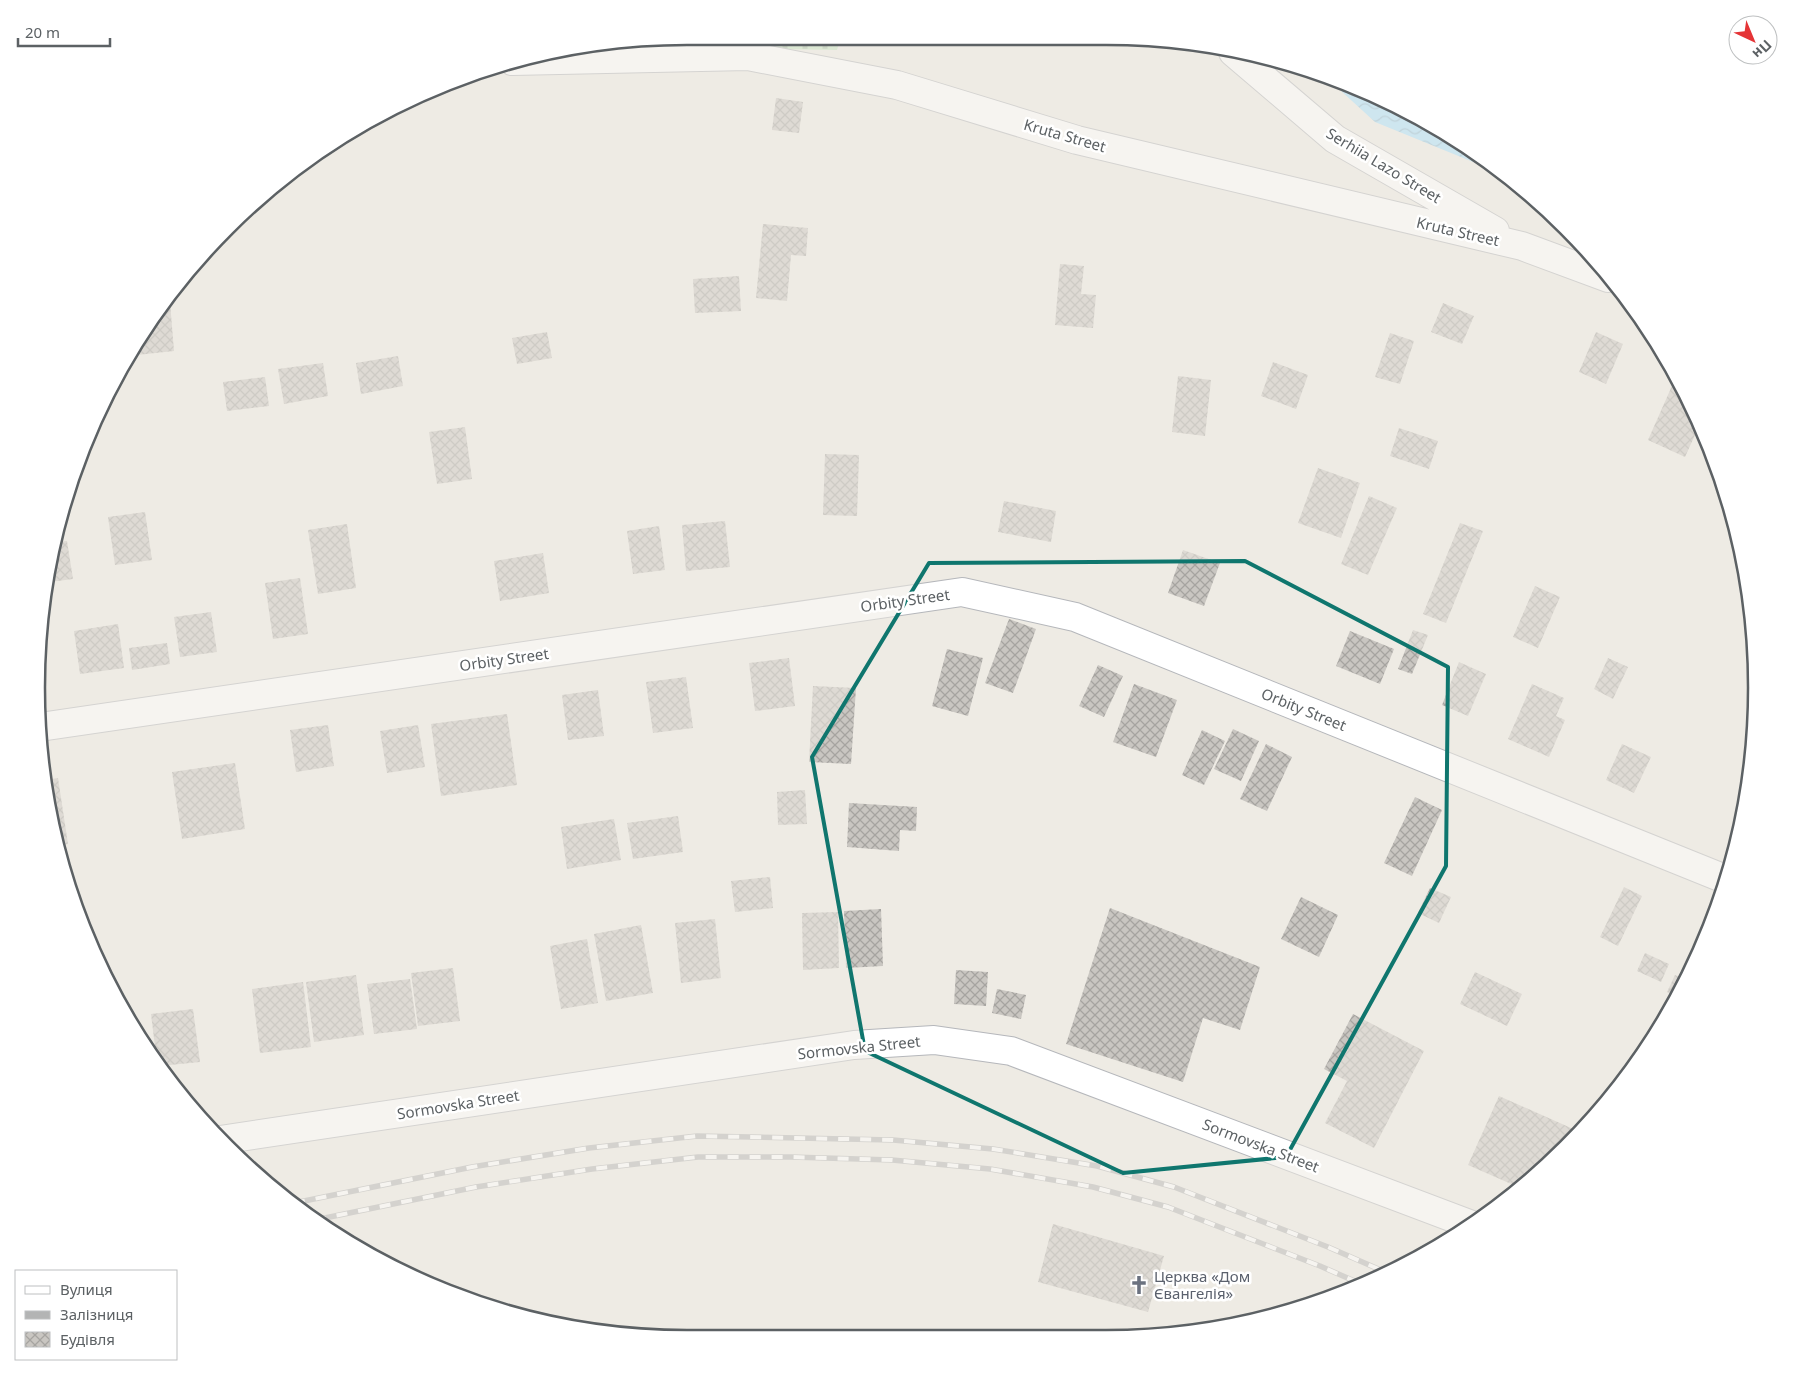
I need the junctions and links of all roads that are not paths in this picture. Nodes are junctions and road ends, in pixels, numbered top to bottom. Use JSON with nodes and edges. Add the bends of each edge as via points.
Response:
{"nodes":[{"id":1,"x":549,"y":60,"type":"edge"},
{"id":2,"x":1242,"y":60,"type":"edge"},
{"id":3,"x":1522,"y":246,"type":"junction"},
{"id":4,"x":1597,"y":274,"type":"edge"},
{"id":5,"x":46,"y":726,"type":"edge"},
{"id":6,"x":1719,"y":877,"type":"edge"},
{"id":7,"x":230,"y":1139,"type":"edge"},
{"id":8,"x":1463,"y":1221,"type":"edge"}],
"edges":[{"from":1,"to":3,"type":"street","name":"Kruta Street","via":[[748,56],[897,85],[1077,140]]},
{"from":2,"to":3,"type":"street","name":"Serhiia Lazo Street","via":[[1335,139]]},
{"from":3,"to":4,"type":"street","name":"Kruta Street"},
{"from":5,"to":6,"type":"street","name":"Orbity Street","via":[[962,592],[1075,617]]},
{"from":7,"to":8,"type":"street","name":"Sormovska Street","via":[[854,1045],[934,1040],[1011,1051]]}]}
